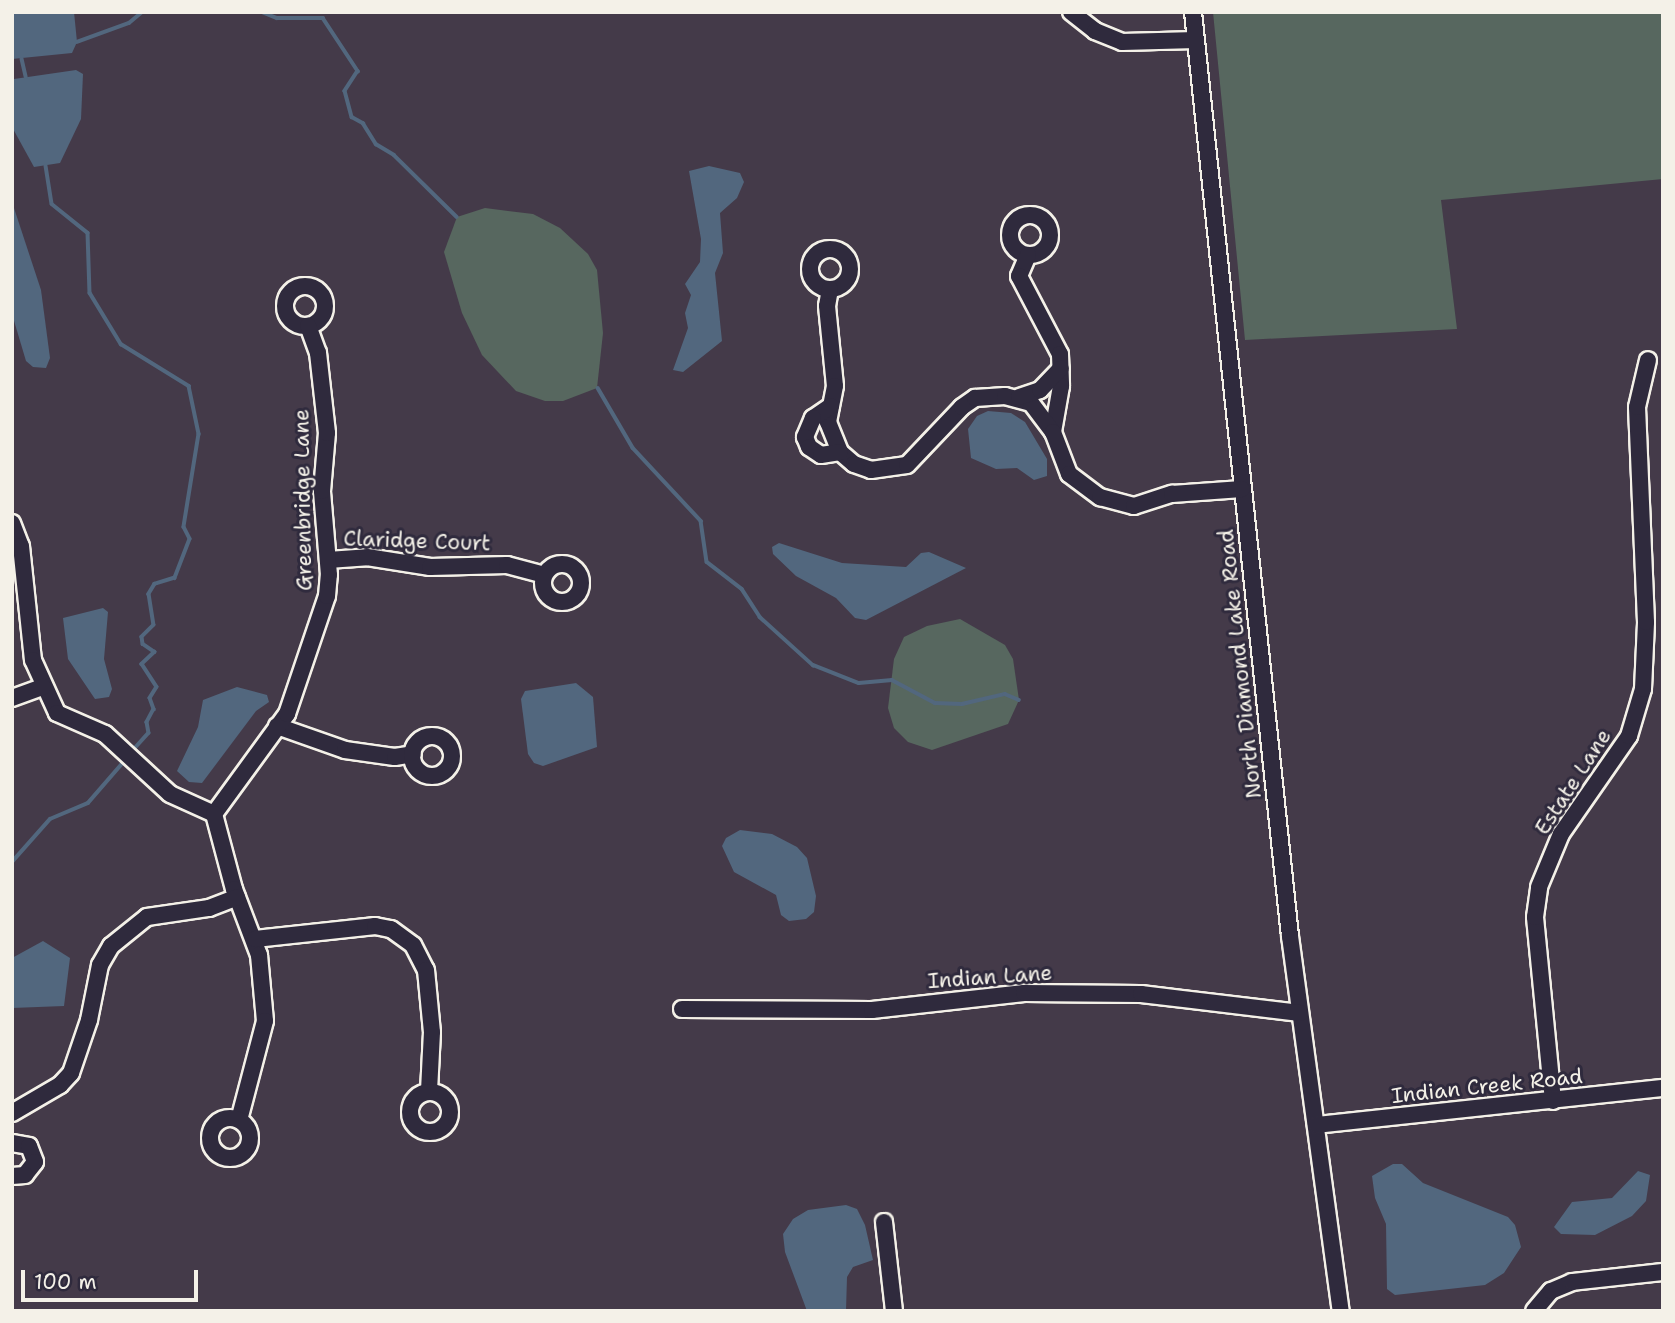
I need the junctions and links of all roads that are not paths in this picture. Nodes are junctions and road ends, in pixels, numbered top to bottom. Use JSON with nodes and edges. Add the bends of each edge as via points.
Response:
{"nodes":[{"id":1,"x":1071,"y":12,"type":"edge"},
{"id":2,"x":1193,"y":12,"type":"edge"},
{"id":3,"x":1196,"y":40,"type":"junction"},
{"id":4,"x":1028,"y":255,"type":"dead end"},
{"id":5,"x":830,"y":289,"type":"dead end"},
{"id":6,"x":308,"y":326,"type":"dead end"},
{"id":7,"x":1648,"y":360,"type":"dead end"},
{"id":8,"x":1061,"y":368,"type":"junction"},
{"id":9,"x":1019,"y":397,"type":"junction"},
{"id":10,"x":831,"y":406,"type":"junction"},
{"id":11,"x":1053,"y":432,"type":"junction"},
{"id":12,"x":840,"y":452,"type":"junction"},
{"id":13,"x":1242,"y":489,"type":"junction"},
{"id":14,"x":12,"y":523,"type":"edge"},
{"id":15,"x":328,"y":560,"type":"junction"},
{"id":16,"x":544,"y":575,"type":"dead end"},
{"id":17,"x":44,"y":687,"type":"junction"},
{"id":18,"x":12,"y":698,"type":"edge"},
{"id":19,"x":277,"y":726,"type":"junction"},
{"id":20,"x":413,"y":754,"type":"dead end"},
{"id":21,"x":214,"y":814,"type":"junction"},
{"id":22,"x":237,"y":897,"type":"junction"},
{"id":23,"x":255,"y":939,"type":"junction"},
{"id":24,"x":682,"y":1009,"type":"dead end"},
{"id":25,"x":1300,"y":1013,"type":"junction"},
{"id":26,"x":1663,"y":1088,"type":"edge"},
{"id":27,"x":429,"y":1092,"type":"dead end"},
{"id":28,"x":1553,"y":1101,"type":"junction"},
{"id":29,"x":12,"y":1113,"type":"edge"},
{"id":30,"x":239,"y":1121,"type":"dead end"},
{"id":31,"x":1316,"y":1125,"type":"junction"},
{"id":32,"x":12,"y":1142,"type":"edge"},
{"id":33,"x":12,"y":1176,"type":"edge"},
{"id":34,"x":884,"y":1222,"type":"dead end"},
{"id":35,"x":1663,"y":1272,"type":"edge"},
{"id":36,"x":1535,"y":1309,"type":"edge"},
{"id":37,"x":894,"y":1311,"type":"edge"},
{"id":38,"x":1341,"y":1311,"type":"edge"}],
"edges":[{"from":1,"to":3,"type":"street","via":[[1095,31],[1122,42]]},
{"from":2,"to":3,"type":"street","name":"North Diamond Lake Road"},
{"from":3,"to":13,"type":"street","name":"North Diamond Lake Road"},
{"from":4,"to":8,"type":"street","via":[[1019,276],[1060,354]]},
{"from":5,"to":10,"type":"street","via":[[827,306],[835,386]]},
{"from":6,"to":15,"type":"street","name":"Greenbridge Lane","via":[[318,354],[327,433],[322,491]]},
{"from":7,"to":28,"type":"street","name":"Estate Lane","via":[[1637,407],[1646,622],[1643,689],[1629,736],[1561,834],[1539,887],[1535,917]]},
{"from":8,"to":9,"type":"street","via":[[1040,390]]},
{"from":8,"to":11,"type":"street"},
{"from":9,"to":11,"type":"street","via":[[1031,403]]},
{"from":9,"to":12,"type":"street","via":[[975,398],[907,465],[871,470]]},
{"from":10,"to":12,"type":"street","via":[[828,422]]},
{"from":10,"to":12,"type":"street","via":[[813,418],[806,437],[809,447],[821,455]]},
{"from":11,"to":13,"type":"street","via":[[1069,474],[1085,489],[1120,504],[1134,506],[1172,494]]},
{"from":13,"to":25,"type":"street","name":"North Diamond Lake Road"},
{"from":14,"to":17,"type":"street","via":[[21,546],[33,660]]},
{"from":15,"to":16,"type":"street","name":"Claridge Court","via":[[368,557],[430,567],[507,565]]},
{"from":15,"to":19,"type":"street","name":"Greenbridge Lane","via":[[327,596],[287,714]]},
{"from":17,"to":18,"type":"street"},
{"from":17,"to":21,"type":"street","via":[[57,713],[105,734],[145,773],[189,805]]},
{"from":19,"to":20,"type":"street","via":[[345,750],[395,757]]},
{"from":19,"to":21,"type":"street","name":"Greenbridge Lane"},
{"from":21,"to":22,"type":"street"},
{"from":22,"to":23,"type":"street"},
{"from":22,"to":29,"type":"street","via":[[209,908],[147,917],[111,946],[100,965],[89,1020],[71,1073],[60,1085]]},
{"from":23,"to":27,"type":"street","via":[[375,926],[391,929],[413,944],[426,970],[432,1032]]},
{"from":23,"to":30,"type":"street","via":[[265,1021]]},
{"from":24,"to":25,"type":"street","name":"Indian Lane","via":[[873,1010],[1024,993],[1127,994]]},
{"from":25,"to":31,"type":"street","name":"North Diamond Lake Road"},
{"from":26,"to":28,"type":"street","name":"Indian Creek Road"},
{"from":28,"to":31,"type":"street","name":"Indian Creek Road"},
{"from":31,"to":38,"type":"street","name":"North Diamond Lake Road"},
{"from":32,"to":33,"type":"street","via":[[29,1146],[35,1161],[25,1175]]},
{"from":34,"to":37,"type":"street"},
{"from":35,"to":36,"type":"street","via":[[1572,1282],[1551,1291]]}]}
